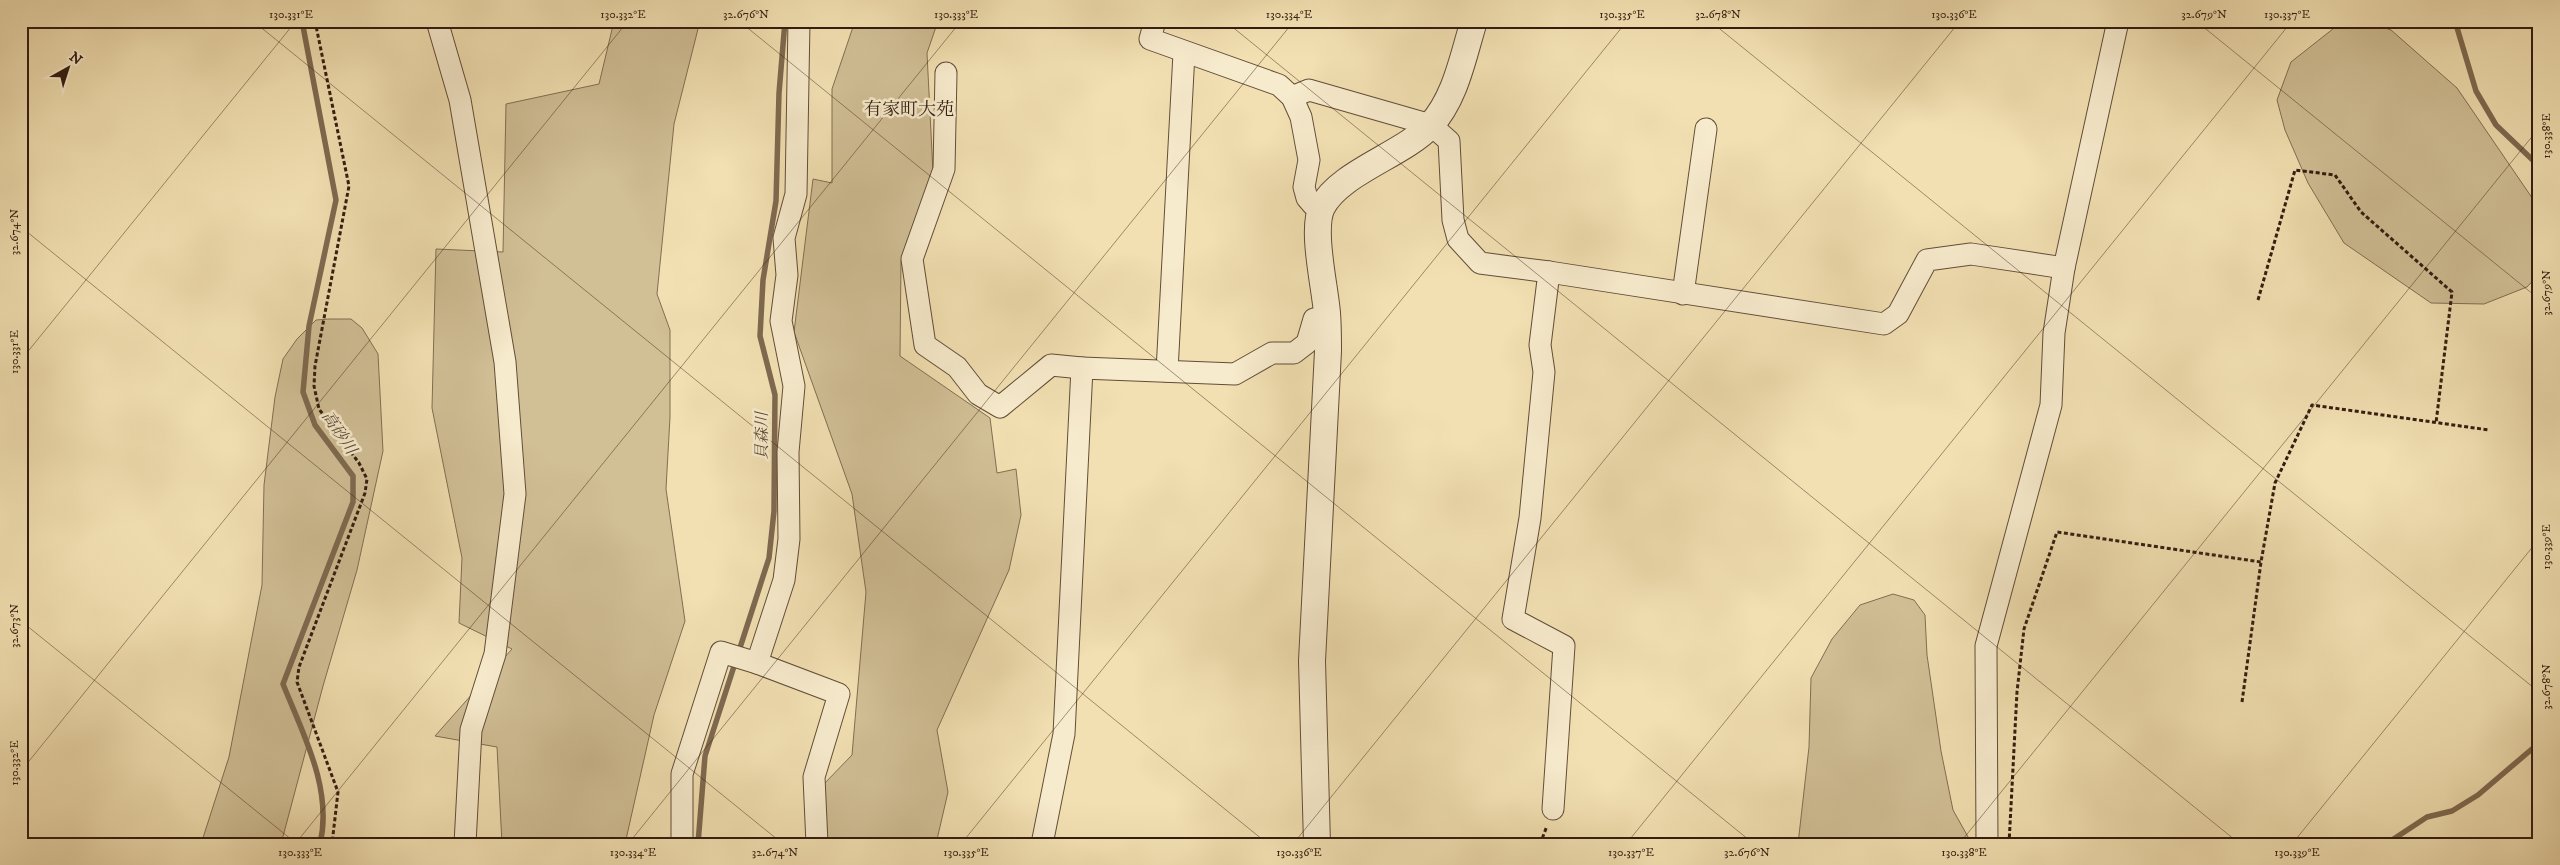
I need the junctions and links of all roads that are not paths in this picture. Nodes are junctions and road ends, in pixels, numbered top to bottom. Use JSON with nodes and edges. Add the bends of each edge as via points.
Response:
{"nodes":[{"id":1,"x":437,"y":21,"type":"edge"},
{"id":2,"x":799,"y":21,"type":"edge"},
{"id":3,"x":1155,"y":21,"type":"edge"},
{"id":4,"x":1474,"y":21,"type":"edge"},
{"id":5,"x":2118,"y":21,"type":"edge"},
{"id":6,"x":1184,"y":53,"type":"junction"},
{"id":7,"x":946,"y":73,"type":"dead end"},
{"id":8,"x":1292,"y":97,"type":"junction"},
{"id":9,"x":1431,"y":125,"type":"junction"},
{"id":10,"x":1706,"y":129,"type":"dead end"},
{"id":11,"x":1321,"y":208,"type":"junction"},
{"id":12,"x":2064,"y":268,"type":"junction"},
{"id":13,"x":1549,"y":272,"type":"junction"},
{"id":14,"x":1683,"y":294,"type":"junction"},
{"id":15,"x":1328,"y":316,"type":"junction"},
{"id":16,"x":1082,"y":368,"type":"junction"},
{"id":17,"x":1166,"y":371,"type":"junction"},
{"id":18,"x":745,"y":659,"type":"junction"},
{"id":19,"x":1552,"y":809,"type":"dead end"},
{"id":20,"x":464,"y":844,"type":"edge"},
{"id":21,"x":682,"y":844,"type":"edge"},
{"id":22,"x":817,"y":844,"type":"edge"},
{"id":23,"x":1042,"y":844,"type":"edge"},
{"id":24,"x":1317,"y":844,"type":"edge"},
{"id":25,"x":1987,"y":844,"type":"edge"}],
"edges":[{"from":1,"to":20,"type":"street","via":[[460,100],[505,362],[515,494],[495,654],[471,730]]},
{"from":2,"to":18,"type":"street","via":[[796,194],[784,238],[787,275],[781,321],[794,386],[788,452],[788,539],[784,580]]},
{"from":3,"to":6,"type":"street","via":[[1150,39]]},
{"from":4,"to":9,"type":"street","via":[[1454,87]]},
{"from":5,"to":12,"type":"street"},
{"from":6,"to":8,"type":"street","via":[[1208,58],[1270,82]]},
{"from":6,"to":17,"type":"street"},
{"from":7,"to":16,"type":"street","via":[[944,169],[912,259],[925,345],[958,367],[978,394],[1000,406],[1051,365]]},
{"from":8,"to":9,"type":"street","via":[[1309,90]]},
{"from":8,"to":11,"type":"street","via":[[1301,117],[1309,160],[1304,187],[1312,205]]},
{"from":9,"to":11,"type":"street","via":[[1413,141],[1342,184]]},
{"from":9,"to":13,"type":"street","via":[[1449,141],[1453,220],[1458,239],[1480,263]]},
{"from":10,"to":14,"type":"street"},
{"from":11,"to":15,"type":"street","via":[[1316,232]]},
{"from":12,"to":14,"type":"street","via":[[1971,254],[1927,260],[1898,314],[1884,324]]},
{"from":12,"to":25,"type":"street","via":[[2054,333],[2051,404],[1986,646]]},
{"from":13,"to":14,"type":"street"},
{"from":13,"to":19,"type":"street","via":[[1540,345],[1544,372],[1530,518],[1512,619],[1564,646]]},
{"from":15,"to":17,"type":"street","via":[[1314,319],[1307,343],[1294,353],[1272,352],[1235,374]]},
{"from":15,"to":24,"type":"street","via":[[1312,661]]},
{"from":16,"to":17,"type":"street"},
{"from":16,"to":23,"type":"street","via":[[1064,734]]},
{"from":18,"to":21,"type":"street","via":[[721,652],[682,774]]},
{"from":18,"to":22,"type":"street","via":[[839,694],[814,778]]}]}
